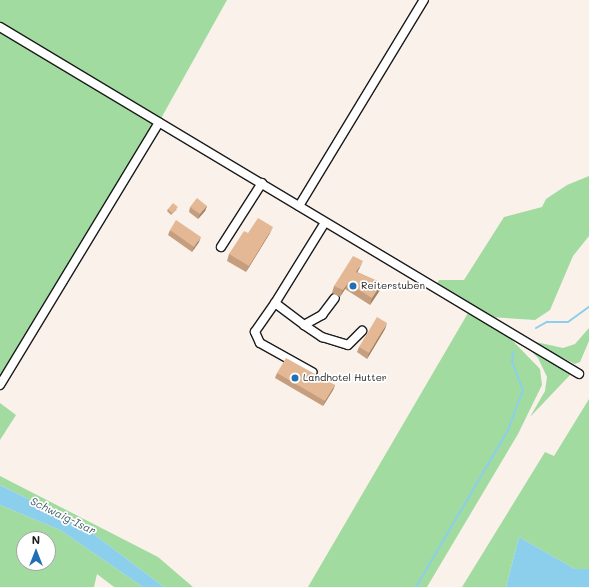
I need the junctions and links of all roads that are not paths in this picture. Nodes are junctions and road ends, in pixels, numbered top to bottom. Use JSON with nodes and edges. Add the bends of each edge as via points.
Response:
{"nodes":[{"id":1,"x":424,"y":0,"type":"edge"},
{"id":2,"x":0,"y":27,"type":"edge"},
{"id":3,"x":159,"y":122,"type":"junction"},
{"id":4,"x":262,"y":183,"type":"junction"},
{"id":5,"x":299,"y":206,"type":"junction"},
{"id":6,"x":324,"y":224,"type":"junction"},
{"id":7,"x":222,"y":247,"type":"dead end"},
{"id":8,"x":335,"y":298,"type":"dead end"},
{"id":9,"x":275,"y":303,"type":"junction"},
{"id":10,"x":304,"y":325,"type":"junction"},
{"id":11,"x":362,"y":331,"type":"dead end"},
{"id":12,"x":312,"y":372,"type":"edge"},
{"id":13,"x":579,"y":374,"type":"dead end"},
{"id":14,"x":0,"y":385,"type":"edge"}],
"edges":[{"from":1,"to":5,"type":"lane"},
{"from":2,"to":3,"type":"lane"},
{"from":3,"to":4,"type":"lane"},
{"from":3,"to":14,"type":"lane"},
{"from":4,"to":5,"type":"lane"},
{"from":4,"to":7,"type":"lane"},
{"from":5,"to":6,"type":"lane"},
{"from":6,"to":9,"type":"lane"},
{"from":6,"to":13,"type":"lane"},
{"from":8,"to":10,"type":"lane","via":[[322,315]]},
{"from":9,"to":10,"type":"lane"},
{"from":9,"to":12,"type":"lane","via":[[255,332],[260,342]]},
{"from":10,"to":11,"type":"lane","via":[[322,337],[348,345]]}]}
